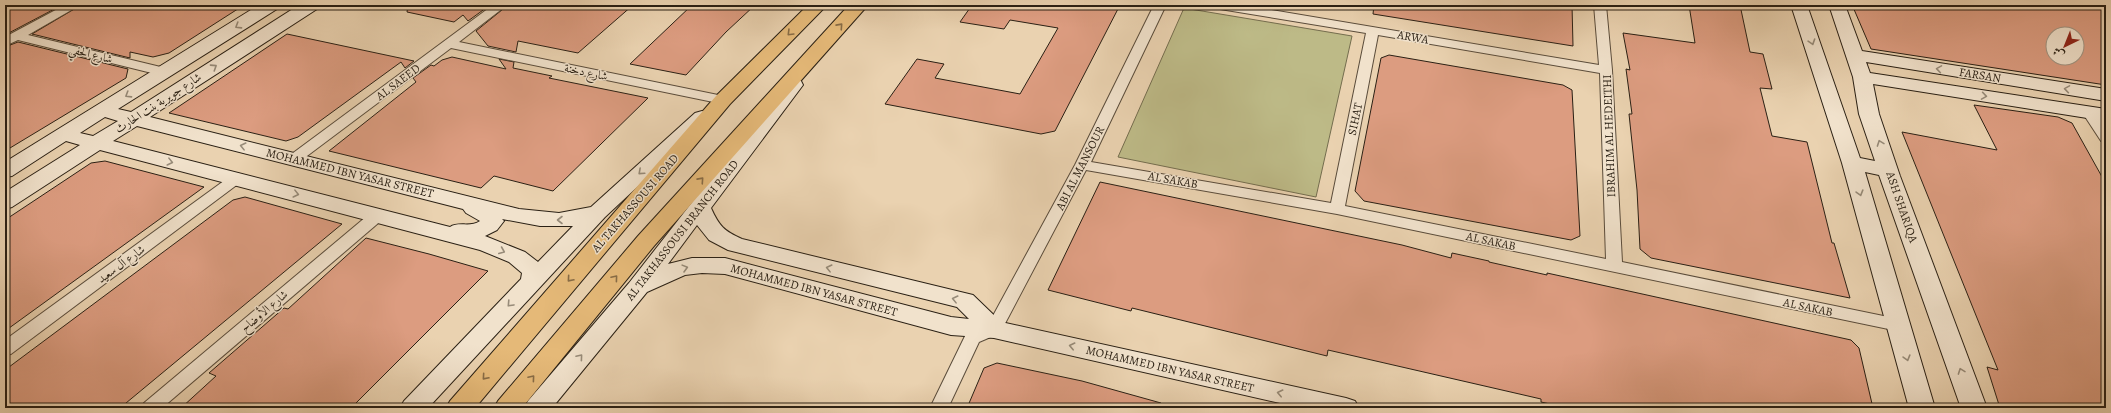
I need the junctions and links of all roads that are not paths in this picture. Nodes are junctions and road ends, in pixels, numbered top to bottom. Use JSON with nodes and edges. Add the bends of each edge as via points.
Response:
{"nodes":[{"id":1,"x":74,"y":5,"type":"edge"},
{"id":2,"x":271,"y":5,"type":"edge"},
{"id":3,"x":311,"y":5,"type":"edge"},
{"id":4,"x":501,"y":5,"type":"edge"},
{"id":5,"x":818,"y":5,"type":"edge"},
{"id":6,"x":859,"y":5,"type":"edge"},
{"id":7,"x":1160,"y":5,"type":"edge"},
{"id":8,"x":1220,"y":5,"type":"edge"},
{"id":9,"x":1600,"y":5,"type":"edge"},
{"id":10,"x":1800,"y":5,"type":"edge"},
{"id":11,"x":1837,"y":5,"type":"edge"},
{"id":12,"x":1373,"y":30,"type":"junction"},
{"id":13,"x":17,"y":36,"type":"junction"},
{"id":14,"x":5,"y":42,"type":"edge"},
{"id":15,"x":449,"y":44,"type":"junction"},
{"id":16,"x":821,"y":47,"type":"junction"},
{"id":17,"x":1854,"y":55,"type":"junction"},
{"id":18,"x":1606,"y":70,"type":"junction"},
{"id":19,"x":164,"y":72,"type":"junction"},
{"id":20,"x":1862,"y":77,"type":"junction"},
{"id":21,"x":2106,"y":95,"type":"edge"},
{"id":22,"x":723,"y":100,"type":"junction"},
{"id":23,"x":103,"y":111,"type":"junction"},
{"id":24,"x":2098,"y":113,"type":"edge"},
{"id":25,"x":134,"y":118,"type":"junction"},
{"id":26,"x":175,"y":129,"type":"junction"},
{"id":27,"x":65,"y":134,"type":"junction"},
{"id":28,"x":2106,"y":138,"type":"edge"},
{"id":29,"x":96,"y":143,"type":"junction"},
{"id":30,"x":138,"y":154,"type":"junction"},
{"id":31,"x":294,"y":159,"type":"junction"},
{"id":32,"x":1852,"y":163,"type":"junction"},
{"id":33,"x":1082,"y":165,"type":"junction"},
{"id":34,"x":1889,"y":170,"type":"junction"},
{"id":35,"x":5,"y":171,"type":"edge"},
{"id":36,"x":237,"y":178,"type":"junction"},
{"id":37,"x":22,"y":191,"type":"junction"},
{"id":38,"x":436,"y":195,"type":"junction"},
{"id":39,"x":5,"y":202,"type":"edge"},
{"id":40,"x":700,"y":207,"type":"junction"},
{"id":41,"x":1337,"y":209,"type":"junction"},
{"id":42,"x":598,"y":212,"type":"junction"},
{"id":43,"x":378,"y":214,"type":"junction"},
{"id":44,"x":406,"y":222,"type":"junction"},
{"id":45,"x":1614,"y":267,"type":"junction"},
{"id":46,"x":532,"y":281,"type":"junction"},
{"id":47,"x":637,"y":289,"type":"junction"},
{"id":48,"x":1898,"y":325,"type":"junction"},
{"id":49,"x":994,"y":329,"type":"junction"},
{"id":50,"x":5,"y":349,"type":"edge"},
{"id":51,"x":150,"y":408,"type":"edge"},
{"id":52,"x":413,"y":408,"type":"edge"},
{"id":53,"x":459,"y":408,"type":"edge"},
{"id":54,"x":507,"y":408,"type":"edge"},
{"id":55,"x":537,"y":408,"type":"edge"},
{"id":56,"x":939,"y":408,"type":"edge"},
{"id":57,"x":1346,"y":408,"type":"edge"},
{"id":58,"x":1922,"y":408,"type":"edge"},
{"id":59,"x":1974,"y":408,"type":"edge"}],
"edges":[{"from":1,"to":13,"type":"street"},
{"from":2,"to":19,"type":"street","name":"شارع جويرية بنت الحارث","one_way":true},
{"from":25,"to":3,"type":"street","name":"شارع جويرية بنت الحارث","one_way":true},
{"from":4,"to":15,"type":"street","name":"AL SAEED"},
{"from":5,"to":22,"type":"main road","name":"AL TAKHASSOUSI ROAD","one_way":true},
{"from":16,"to":6,"type":"main road","one_way":true},
{"from":7,"to":33,"type":"street","name":"ABI AL MANSOUR"},
{"from":8,"to":12,"type":"street","name":"ARWA"},
{"from":9,"to":18,"type":"street","name":"IBRAHIM AL HEDEITHI"},
{"from":10,"to":32,"type":"street","one_way":true},
{"from":11,"to":17,"type":"street","name":"ASH SHARIQA"},
{"from":12,"to":18,"type":"street","name":"ARWA"},
{"from":12,"to":41,"type":"street","name":"SIHAT"},
{"from":13,"to":14,"type":"street"},
{"from":13,"to":19,"type":"street","name":"شارع الحفي"},
{"from":15,"to":22,"type":"street","name":"شارع دخنة"},
{"from":15,"to":31,"type":"street","name":"AL SAEED"},
{"from":16,"to":40,"type":"street","name":"AL TAKHASSOUSI BRANCH ROAD"},
{"from":54,"to":16,"type":"main road","one_way":true,"via":[[646,241]]},
{"from":17,"to":20,"type":"street","name":"ASH SHARIQA"},
{"from":21,"to":17,"type":"street","name":"FARSAN","one_way":true},
{"from":18,"to":45,"type":"street","name":"IBRAHIM AL HEDEITHI"},
{"from":19,"to":23,"type":"street","name":"شارع جويرية بنت الحارث","one_way":true},
{"from":20,"to":24,"type":"street","name":"FARSAN","one_way":true},
{"from":34,"to":20,"type":"street","name":"ASH SHARIQA","one_way":true,"via":[[1869,114]]},
{"from":22,"to":42,"type":"street","one_way":true},
{"from":22,"to":53,"type":"main road","name":"AL TAKHASSOUSI ROAD","one_way":true},
{"from":23,"to":25,"type":"street","name":"MOHAMMED IBN YASAR STREET"},
{"from":23,"to":27,"type":"street","name":"شارع جويرية بنت الحارث"},
{"from":24,"to":28,"type":"street"},
{"from":25,"to":26,"type":"street","name":"MOHAMMED IBN YASAR STREET"},
{"from":25,"to":29,"type":"street","name":"شارع جويرية بنت الحارث"},
{"from":26,"to":30,"type":"street","via":[[132,126],[117,136],[116,143]]},
{"from":31,"to":26,"type":"street","name":"MOHAMMED IBN YASAR STREET","one_way":true},
{"from":27,"to":29,"type":"street"},
{"from":27,"to":35,"type":"street","name":"شارع جويرية بنت الحارث"},
{"from":29,"to":30,"type":"street"},
{"from":29,"to":37,"type":"street","name":"شارع جويرية بنت الحارث"},
{"from":30,"to":36,"type":"street","one_way":true},
{"from":31,"to":38,"type":"street","name":"MOHAMMED IBN YASAR STREET"},
{"from":32,"to":34,"type":"street"},
{"from":32,"to":48,"type":"street","one_way":true},
{"from":33,"to":41,"type":"street","name":"AL SAKAB"},
{"from":33,"to":49,"type":"street","name":"ABI AL MANSOUR"},
{"from":59,"to":34,"type":"street","name":"ASH SHARIQA","one_way":true},
{"from":35,"to":37,"type":"street","via":[[51,146],[73,146],[75,151]]},
{"from":36,"to":43,"type":"street","one_way":true},
{"from":36,"to":50,"type":"street","name":"شارع آل سعيد"},
{"from":37,"to":39,"type":"street","name":"شارع جويرية بنت الحارث"},
{"from":42,"to":38,"type":"street","name":"MOHAMMED IBN YASAR STREET","one_way":true,"via":[[576,220],[547,220],[519,216]]},
{"from":38,"to":44,"type":"street","via":[[482,212],[493,221],[486,229],[478,232]]},
{"from":40,"to":47,"type":"street","name":"AL TAKHASSOUSI BRANCH ROAD"},
{"from":49,"to":40,"type":"street","name":"MOHAMMED IBN YASAR STREET","one_way":true,"via":[[965,301],[736,245],[716,236],[709,229]]},
{"from":41,"to":45,"type":"street","name":"AL SAKAB"},
{"from":42,"to":46,"type":"street"},
{"from":43,"to":44,"type":"street"},
{"from":43,"to":51,"type":"street","name":"شارع الأوضاح"},
{"from":44,"to":46,"type":"street","one_way":true,"via":[[487,244],[517,257],[534,270]]},
{"from":45,"to":48,"type":"street","name":"AL SAKAB"},
{"from":46,"to":52,"type":"street","one_way":true},
{"from":47,"to":49,"type":"street","name":"MOHAMMED IBN YASAR STREET","one_way":true,"via":[[665,274],[704,264],[725,266],[952,326]]},
{"from":55,"to":47,"type":"street","name":"AL TAKHASSOUSI BRANCH ROAD","one_way":true},
{"from":48,"to":58,"type":"street","one_way":true},
{"from":49,"to":56,"type":"street","via":[[972,338]]},
{"from":57,"to":49,"type":"street","name":"MOHAMMED IBN YASAR STREET","one_way":true}]}
